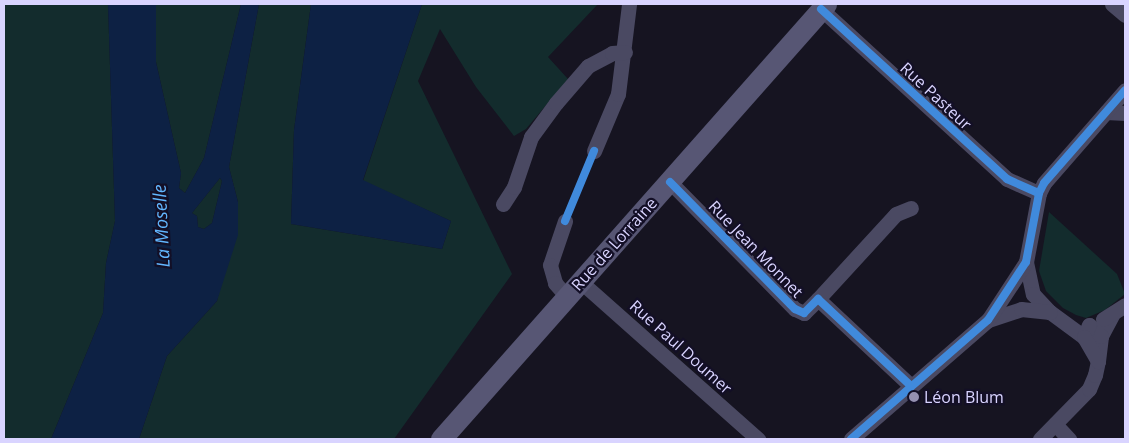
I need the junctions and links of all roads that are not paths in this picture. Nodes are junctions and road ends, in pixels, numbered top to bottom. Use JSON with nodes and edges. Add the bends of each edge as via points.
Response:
{"nodes":[{"id":1,"x":629,"y":4,"type":"edge"},
{"id":2,"x":1112,"y":4,"type":"edge"},
{"id":3,"x":824,"y":6,"type":"edge"},
{"id":4,"x":1125,"y":15,"type":"edge"},
{"id":5,"x":625,"y":52,"type":"junction"},
{"id":6,"x":1125,"y":90,"type":"edge"},
{"id":7,"x":1106,"y":112,"type":"junction"},
{"id":8,"x":1125,"y":113,"type":"edge"},
{"id":9,"x":594,"y":150,"type":"dead end"},
{"id":10,"x":670,"y":182,"type":"junction"},
{"id":11,"x":1039,"y":193,"type":"junction"},
{"id":12,"x":503,"y":204,"type":"dead end"},
{"id":13,"x":911,"y":208,"type":"dead end"},
{"id":14,"x":565,"y":221,"type":"dead end"},
{"id":15,"x":1026,"y":262,"type":"junction"},
{"id":16,"x":574,"y":289,"type":"junction"},
{"id":17,"x":1010,"y":289,"type":"junction"},
{"id":18,"x":1033,"y":294,"type":"junction"},
{"id":19,"x":818,"y":299,"type":"junction"},
{"id":20,"x":1125,"y":305,"type":"edge"},
{"id":21,"x":1021,"y":309,"type":"junction"},
{"id":22,"x":1050,"y":312,"type":"junction"},
{"id":23,"x":1112,"y":315,"type":"junction"},
{"id":24,"x":988,"y":320,"type":"junction"},
{"id":25,"x":1083,"y":330,"type":"junction"},
{"id":26,"x":1101,"y":336,"type":"junction"},
{"id":27,"x":1098,"y":361,"type":"junction"},
{"id":28,"x":911,"y":386,"type":"junction"},
{"id":29,"x":1055,"y":424,"type":"junction"},
{"id":30,"x":441,"y":439,"type":"edge"},
{"id":31,"x":758,"y":439,"type":"edge"},
{"id":32,"x":851,"y":439,"type":"edge"},
{"id":33,"x":1040,"y":439,"type":"edge"},
{"id":34,"x":1069,"y":439,"type":"edge"}],
"edges":[{"from":1,"to":5,"type":"street"},
{"from":2,"to":4,"type":"street"},
{"from":3,"to":10,"type":"main road","name":"Rue de Lorraine"},
{"from":3,"to":11,"type":"street","name":"Rue Pasteur","via":[[1006,179]]},
{"from":5,"to":9,"type":"street","via":[[618,94]]},
{"from":5,"to":12,"type":"street","via":[[612,53],[588,66],[556,103],[531,137],[514,187]]},
{"from":6,"to":7,"type":"street"},
{"from":7,"to":8,"type":"street"},
{"from":7,"to":11,"type":"street","via":[[1044,183]]},
{"from":10,"to":16,"type":"main road","name":"Rue de Lorraine"},
{"from":10,"to":19,"type":"street","name":"Rue Jean Monnet","via":[[794,309],[804,313]]},
{"from":11,"to":15,"type":"street"},
{"from":13,"to":19,"type":"street","via":[[896,214]]},
{"from":14,"to":16,"type":"street","name":"Rue Paul Doumer","via":[[550,265],[555,283]]},
{"from":15,"to":17,"type":"street"},
{"from":15,"to":18,"type":"street"},
{"from":16,"to":30,"type":"main road","name":"Rue de Lorraine"},
{"from":16,"to":31,"type":"street","name":"Rue Paul Doumer"},
{"from":17,"to":18,"type":"street"},
{"from":17,"to":21,"type":"street"},
{"from":17,"to":24,"type":"street"},
{"from":18,"to":21,"type":"street"},
{"from":18,"to":22,"type":"street"},
{"from":19,"to":28,"type":"street","name":"Rue Jean Monnet"},
{"from":20,"to":23,"type":"street"},
{"from":21,"to":22,"type":"street"},
{"from":21,"to":24,"type":"street"},
{"from":22,"to":25,"type":"street"},
{"from":23,"to":25,"type":"street"},
{"from":23,"to":26,"type":"street"},
{"from":24,"to":28,"type":"street"},
{"from":25,"to":26,"type":"street"},
{"from":25,"to":27,"type":"street"},
{"from":26,"to":27,"type":"street"},
{"from":27,"to":29,"type":"street","via":[[1088,389]]},
{"from":28,"to":32,"type":"street"},
{"from":29,"to":33,"type":"street"},
{"from":29,"to":34,"type":"street"}]}
